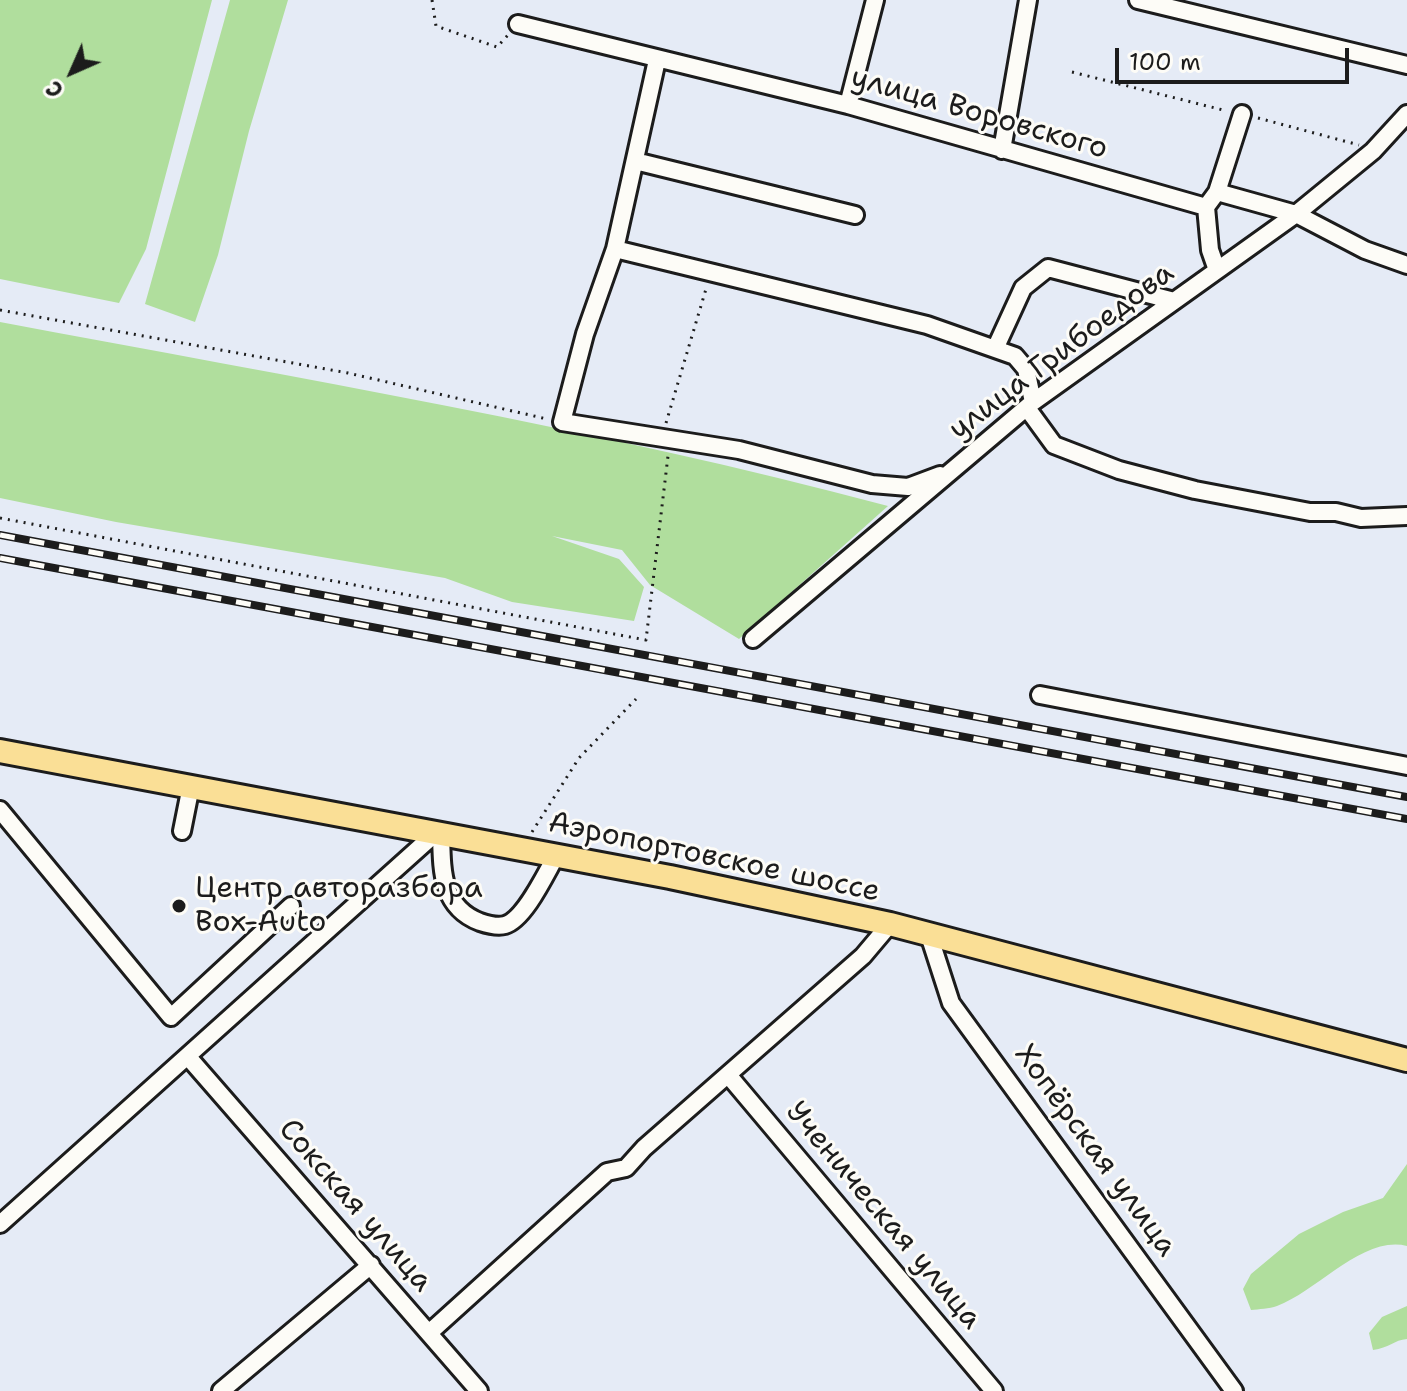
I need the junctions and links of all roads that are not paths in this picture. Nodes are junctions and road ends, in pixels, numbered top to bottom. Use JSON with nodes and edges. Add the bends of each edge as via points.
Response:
{"nodes":[{"id":1,"x":875,"y":0,"type":"edge"},
{"id":2,"x":1028,"y":0,"type":"edge"},
{"id":3,"x":1138,"y":0,"type":"edge"},
{"id":4,"x":518,"y":24,"type":"road end"},
{"id":5,"x":657,"y":60,"type":"junction"},
{"id":6,"x":1407,"y":65,"type":"edge"},
{"id":7,"x":848,"y":105,"type":"junction"},
{"id":8,"x":1242,"y":114,"type":"road end"},
{"id":9,"x":1407,"y":114,"type":"edge"},
{"id":10,"x":1002,"y":150,"type":"junction"},
{"id":11,"x":635,"y":161,"type":"junction"},
{"id":12,"x":1217,"y":192,"type":"junction"},
{"id":13,"x":1206,"y":207,"type":"junction"},
{"id":14,"x":1296,"y":214,"type":"junction"},
{"id":15,"x":855,"y":215,"type":"dead end"},
{"id":16,"x":615,"y":249,"type":"junction"},
{"id":17,"x":1407,"y":265,"type":"edge"},
{"id":18,"x":1217,"y":270,"type":"junction"},
{"id":19,"x":1174,"y":301,"type":"junction"},
{"id":20,"x":995,"y":349,"type":"junction"},
{"id":21,"x":1030,"y":405,"type":"junction"},
{"id":22,"x":953,"y":470,"type":"junction"},
{"id":23,"x":1407,"y":516,"type":"edge"},
{"id":24,"x":753,"y":639,"type":"dead end"},
{"id":25,"x":1040,"y":695,"type":"dead end"},
{"id":26,"x":0,"y":751,"type":"edge"},
{"id":27,"x":1407,"y":766,"type":"edge"},
{"id":28,"x":191,"y":786,"type":"junction"},
{"id":29,"x":0,"y":810,"type":"edge"},
{"id":30,"x":182,"y":831,"type":"dead end"},
{"id":31,"x":439,"y":832,"type":"junction"},
{"id":32,"x":556,"y":856,"type":"junction"},
{"id":33,"x":291,"y":906,"type":"dead end"},
{"id":34,"x":890,"y":924,"type":"junction"},
{"id":35,"x":929,"y":935,"type":"junction"},
{"id":36,"x":189,"y":1058,"type":"junction"},
{"id":37,"x":1407,"y":1060,"type":"edge"},
{"id":38,"x":729,"y":1076,"type":"junction"},
{"id":39,"x":0,"y":1224,"type":"edge"},
{"id":40,"x":371,"y":1265,"type":"junction"},
{"id":41,"x":429,"y":1333,"type":"junction"},
{"id":42,"x":221,"y":1391,"type":"edge"},
{"id":43,"x":479,"y":1391,"type":"edge"},
{"id":44,"x":994,"y":1391,"type":"edge"},
{"id":45,"x":1234,"y":1391,"type":"edge"}],
"edges":[{"from":1,"to":7,"type":"street"},
{"from":2,"to":10,"type":"street"},
{"from":3,"to":6,"type":"street"},
{"from":4,"to":5,"type":"street","name":"улица Воровского"},
{"from":5,"to":7,"type":"street","name":"улица Воровского"},
{"from":5,"to":11,"type":"street"},
{"from":7,"to":10,"type":"street","name":"улица Воровского"},
{"from":8,"to":12,"type":"street"},
{"from":9,"to":14,"type":"street","name":"улица Грибоедова","via":[[1373,151]]},
{"from":10,"to":13,"type":"street","name":"улица Воровского"},
{"from":11,"to":15,"type":"street"},
{"from":11,"to":16,"type":"street"},
{"from":12,"to":13,"type":"street"},
{"from":12,"to":14,"type":"street"},
{"from":13,"to":18,"type":"street"},
{"from":14,"to":17,"type":"street"},
{"from":14,"to":18,"type":"street","name":"улица Грибоедова"},
{"from":16,"to":20,"type":"street","via":[[927,325]]},
{"from":16,"to":22,"type":"street","via":[[562,422],[739,450],[872,484],[908,487]]},
{"from":18,"to":19,"type":"street","name":"улица Грибоедова"},
{"from":19,"to":20,"type":"street","via":[[1048,268],[1023,288]]},
{"from":19,"to":21,"type":"street","name":"улица Грибоедова"},
{"from":20,"to":21,"type":"street","via":[[1022,361]]},
{"from":21,"to":22,"type":"street","name":"улица Грибоедова"},
{"from":21,"to":23,"type":"street","via":[[1054,445],[1119,470],[1310,512]]},
{"from":22,"to":24,"type":"street","name":"улица Грибоедова"},
{"from":25,"to":27,"type":"street"},
{"from":26,"to":28,"type":"main road","name":"Аэропортовское шоссе"},
{"from":28,"to":30,"type":"street"},
{"from":28,"to":31,"type":"main road","name":"Аэропортовское шоссе"},
{"from":29,"to":33,"type":"street","via":[[171,1017]]},
{"from":31,"to":32,"type":"main road","name":"Аэропортовское шоссе"},
{"from":31,"to":32,"type":"street","via":[[445,887],[455,906],[485,924],[504,925],[514,919]]},
{"from":31,"to":36,"type":"street"},
{"from":32,"to":34,"type":"main road","name":"Аэропортовское шоссе"},
{"from":34,"to":35,"type":"main road","name":"Аэропортовское шоссе"},
{"from":34,"to":38,"type":"street","via":[[863,956]]},
{"from":35,"to":37,"type":"main road","name":"Аэропортовское шоссе"},
{"from":35,"to":45,"type":"street","name":"Хопёрская улица","via":[[951,1003]]},
{"from":36,"to":39,"type":"street"},
{"from":36,"to":40,"type":"street","name":"Сокская улица"},
{"from":38,"to":41,"type":"street","via":[[626,1168],[607,1172]]},
{"from":38,"to":44,"type":"street","name":"Ученическая улица"},
{"from":40,"to":41,"type":"street","name":"Сокская улица"},
{"from":40,"to":42,"type":"street"},
{"from":41,"to":43,"type":"street","name":"Сокская улица"}]}
